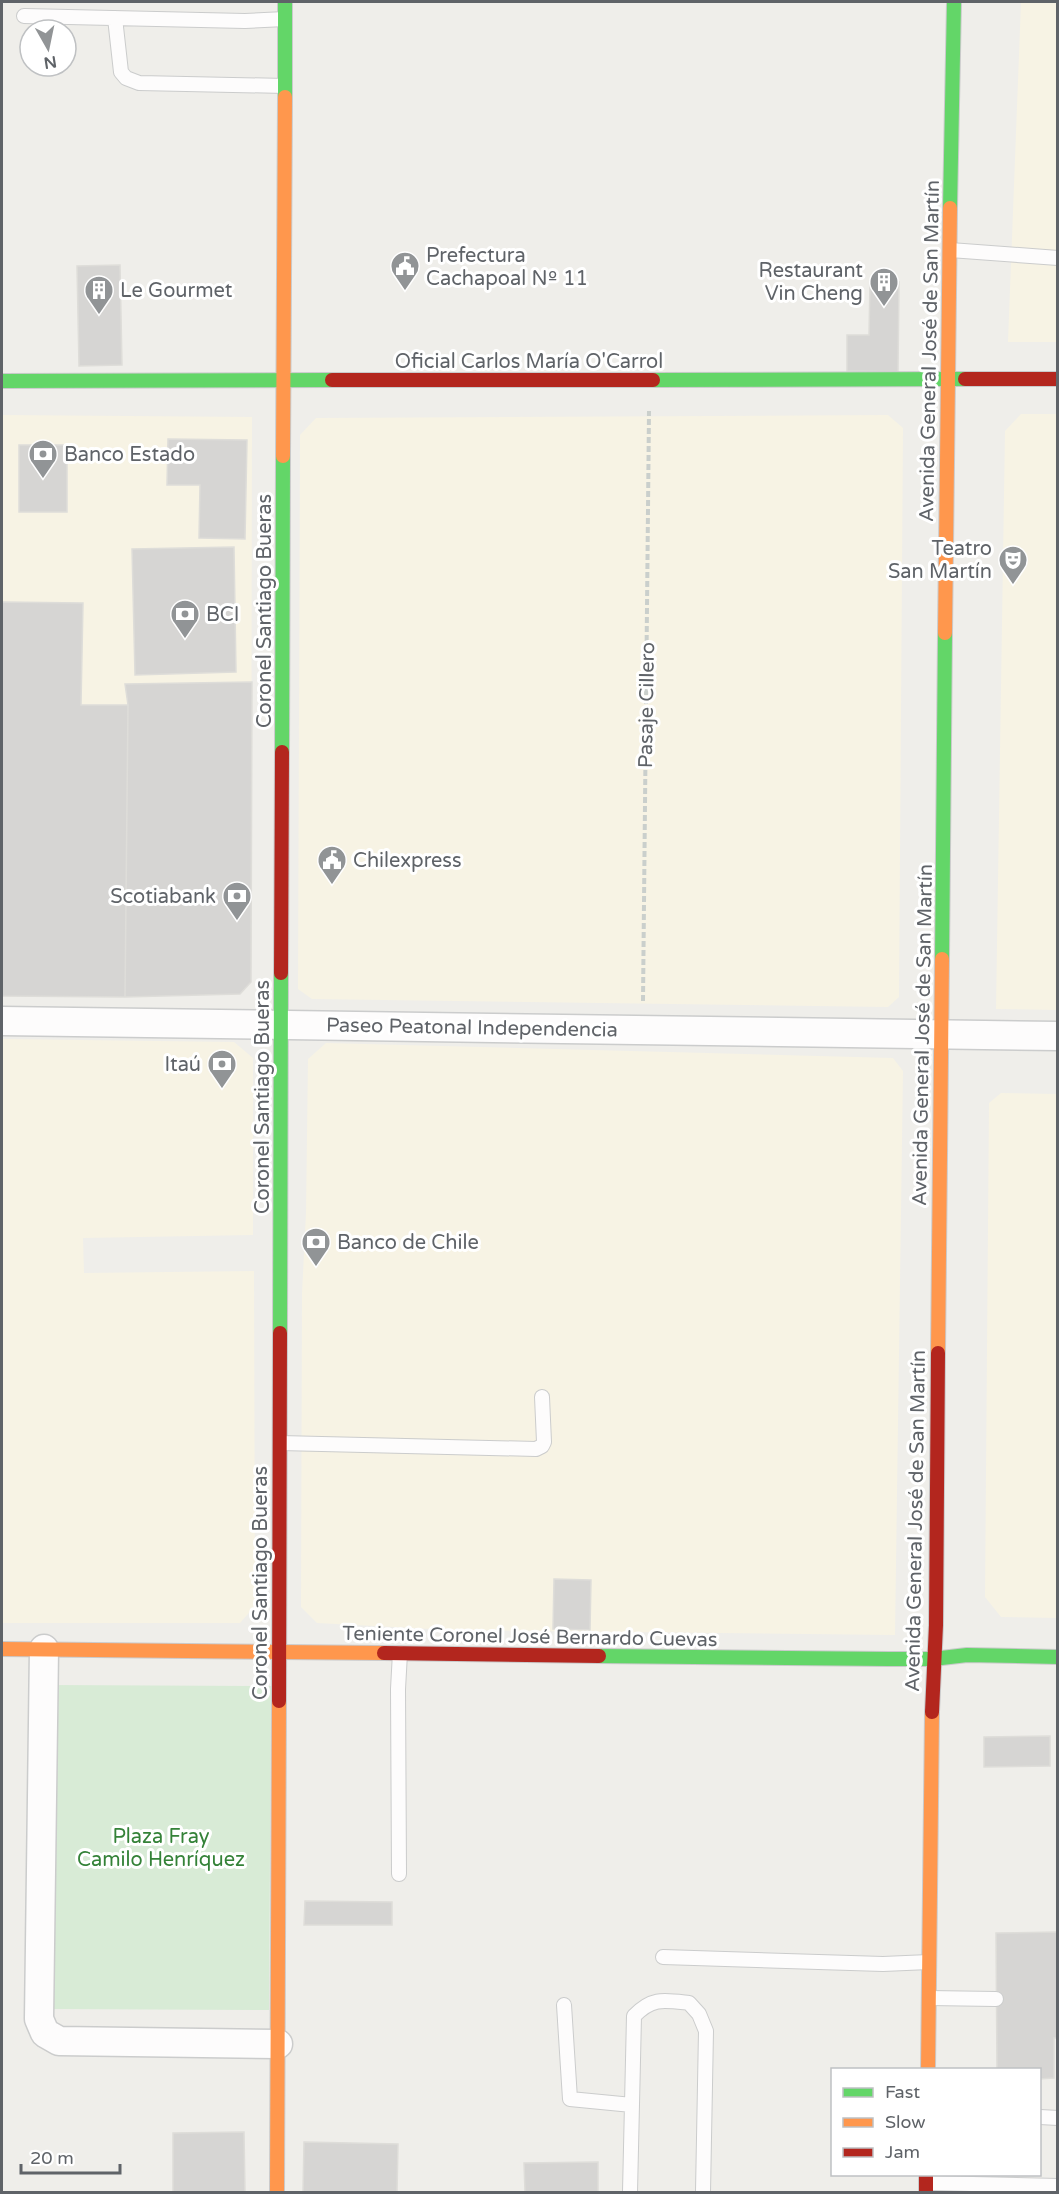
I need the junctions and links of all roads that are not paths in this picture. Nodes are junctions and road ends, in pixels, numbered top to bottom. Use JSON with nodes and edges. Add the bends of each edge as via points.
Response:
{"nodes":[{"id":1,"x":285,"y":2,"type":"edge"},
{"id":2,"x":954,"y":2,"type":"edge"},
{"id":3,"x":24,"y":16,"type":"dead end"},
{"id":4,"x":115,"y":18,"type":"junction"},
{"id":5,"x":285,"y":19,"type":"junction"},
{"id":6,"x":285,"y":86,"type":"junction"},
{"id":7,"x":950,"y":250,"type":"junction"},
{"id":8,"x":1058,"y":258,"type":"edge"},
{"id":9,"x":1058,"y":379,"type":"edge"},
{"id":10,"x":948,"y":380,"type":"junction"},
{"id":11,"x":2,"y":381,"type":"edge"},
{"id":12,"x":284,"y":381,"type":"junction"},
{"id":13,"x":2,"y":1021,"type":"edge"},
{"id":14,"x":281,"y":1025,"type":"junction"},
{"id":15,"x":942,"y":1034,"type":"junction"},
{"id":16,"x":1058,"y":1036,"type":"edge"},
{"id":17,"x":542,"y":1397,"type":"dead end"},
{"id":18,"x":280,"y":1443,"type":"junction"},
{"id":19,"x":2,"y":1649,"type":"edge"},
{"id":20,"x":44,"y":1649,"type":"junction"},
{"id":21,"x":279,"y":1652,"type":"junction"},
{"id":22,"x":400,"y":1653,"type":"junction"},
{"id":23,"x":1058,"y":1657,"type":"edge"},
{"id":24,"x":933,"y":1659,"type":"junction"},
{"id":25,"x":399,"y":1874,"type":"dead end"},
{"id":26,"x":663,"y":1957,"type":"dead end"},
{"id":27,"x":929,"y":1962,"type":"junction"},
{"id":28,"x":928,"y":1998,"type":"junction"},
{"id":29,"x":996,"y":1999,"type":"dead end"},
{"id":30,"x":564,"y":2005,"type":"dead end"},
{"id":31,"x":278,"y":2044,"type":"junction"},
{"id":32,"x":928,"y":2068,"type":"edge"},
{"id":33,"x":632,"y":2104,"type":"junction"},
{"id":34,"x":1041,"y":2117,"type":"edge"},
{"id":35,"x":1058,"y":2118,"type":"edge"},
{"id":36,"x":926,"y":2183,"type":"edge"},
{"id":37,"x":1058,"y":2186,"type":"edge"},
{"id":38,"x":277,"y":2193,"type":"edge"},
{"id":39,"x":630,"y":2193,"type":"edge"},
{"id":40,"x":703,"y":2193,"type":"edge"}],
"edges":[{"from":1,"to":5,"type":"main road","name":"Coronel Santiago Bueras"},
{"from":2,"to":7,"type":"main road","name":"Avenida General José de San Martín"},
{"from":3,"to":4,"type":"lane"},
{"from":4,"to":5,"type":"lane"},
{"from":4,"to":6,"type":"lane","via":[[121,72],[126,78],[139,82]]},
{"from":5,"to":6,"type":"main road","name":"Coronel Santiago Bueras"},
{"from":6,"to":12,"type":"main road","name":"Coronel Santiago Bueras"},
{"from":7,"to":8,"type":"lane"},
{"from":7,"to":10,"type":"main road","name":"Avenida General José de San Martín"},
{"from":9,"to":10,"type":"main road","name":"Oficial Carlos María O'Carrol"},
{"from":10,"to":12,"type":"main road","name":"Oficial Carlos María O'Carrol"},
{"from":10,"to":15,"type":"main road","name":"Avenida General José de San Martín"},
{"from":11,"to":12,"type":"main road","name":"Oficial Carlos María O'Carrol"},
{"from":12,"to":14,"type":"main road","name":"Coronel Santiago Bueras"},
{"from":13,"to":14,"type":"street","name":"Paseo Peatonal Independencia"},
{"from":14,"to":15,"type":"street","name":"Paseo Peatonal Independencia"},
{"from":14,"to":18,"type":"main road","name":"Coronel Santiago Bueras"},
{"from":15,"to":16,"type":"street","name":"Paseo Peatonal Independencia"},
{"from":15,"to":24,"type":"main road","name":"Avenida General José de San Martín"},
{"from":17,"to":18,"type":"lane","via":[[544,1442],[536,1449]]},
{"from":18,"to":21,"type":"main road","name":"Coronel Santiago Bueras"},
{"from":19,"to":20,"type":"main road","name":"Teniente Coronel José Bernardo Cuevas"},
{"from":20,"to":21,"type":"main road","name":"Teniente Coronel José Bernardo Cuevas"},
{"from":20,"to":31,"type":"street","via":[[39,2019],[45,2033],[58,2041]]},
{"from":21,"to":22,"type":"main road","name":"Teniente Coronel José Bernardo Cuevas"},
{"from":21,"to":31,"type":"main road","name":"Coronel Santiago Bueras"},
{"from":22,"to":24,"type":"main road","name":"Teniente Coronel José Bernardo Cuevas"},
{"from":22,"to":25,"type":"lane"},
{"from":23,"to":24,"type":"main road","name":"Teniente Coronel José Bernardo Cuevas"},
{"from":24,"to":27,"type":"main road","name":"Avenida General José de San Martín"},
{"from":26,"to":27,"type":"lane"},
{"from":27,"to":28,"type":"main road","name":"Avenida General José de San Martín"},
{"from":28,"to":29,"type":"lane"},
{"from":28,"to":32,"type":"main road","name":"Avenida General José de San Martín"},
{"from":30,"to":33,"type":"lane","via":[[570,2099]]},
{"from":31,"to":38,"type":"main road","name":"Coronel Santiago Bueras"},
{"from":33,"to":39,"type":"lane"},
{"from":33,"to":40,"type":"lane","via":[[634,2016],[658,2000],[689,2003],[706,2031]]},
{"from":34,"to":35,"type":"lane"},
{"from":36,"to":37,"type":"lane"}]}
